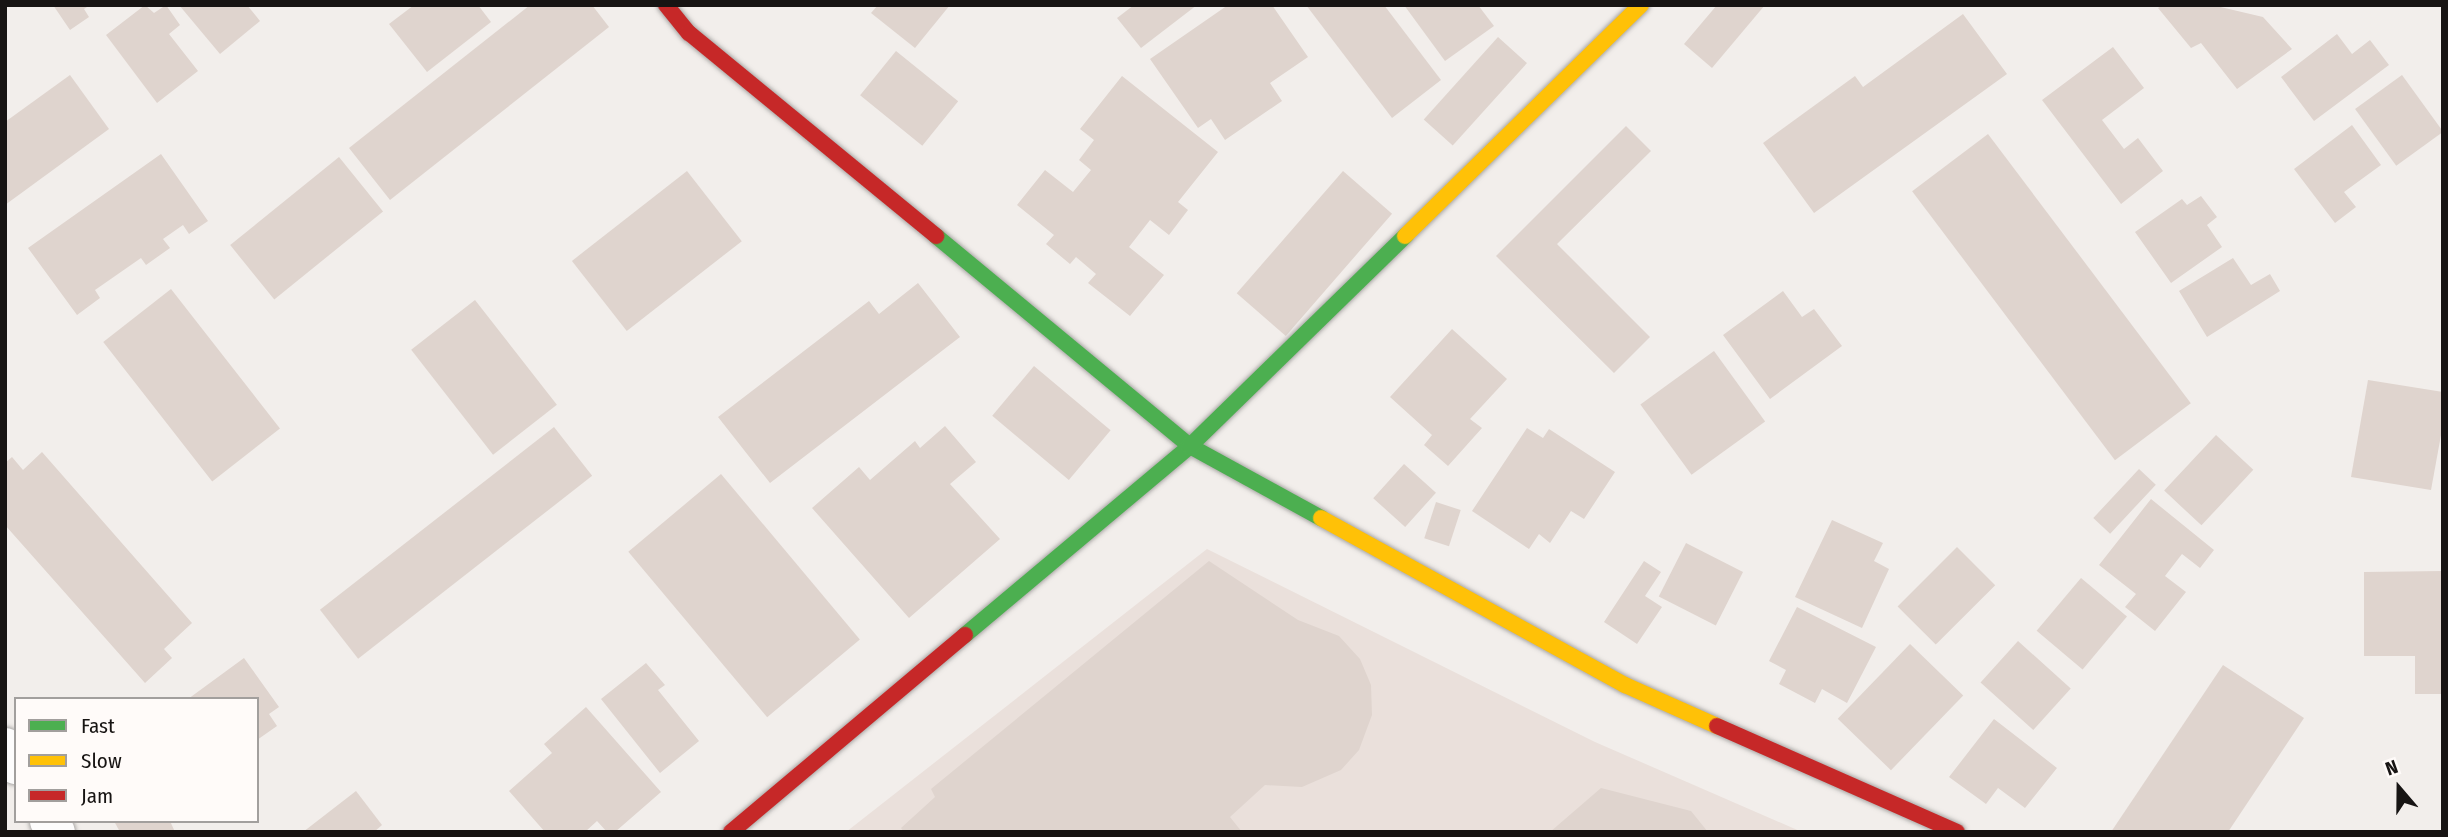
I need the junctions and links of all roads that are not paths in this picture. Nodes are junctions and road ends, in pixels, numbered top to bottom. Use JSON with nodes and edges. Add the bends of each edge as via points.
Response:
{"nodes":[{"id":1,"x":666,"y":5,"type":"edge"},
{"id":2,"x":1641,"y":5,"type":"edge"},
{"id":3,"x":1191,"y":446,"type":"junction"},
{"id":4,"x":731,"y":832,"type":"edge"},
{"id":5,"x":1958,"y":832,"type":"edge"}],
"edges":[{"from":1,"to":3,"type":"street","via":[[690,33]]},
{"from":2,"to":3,"type":"street"},
{"from":3,"to":4,"type":"street"},
{"from":3,"to":5,"type":"street","via":[[1625,685]]}]}
